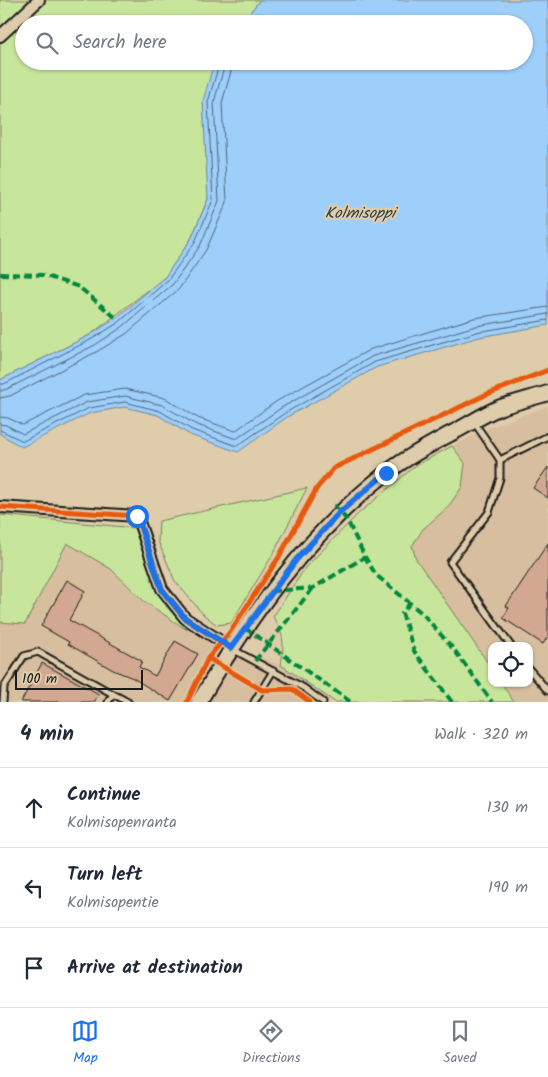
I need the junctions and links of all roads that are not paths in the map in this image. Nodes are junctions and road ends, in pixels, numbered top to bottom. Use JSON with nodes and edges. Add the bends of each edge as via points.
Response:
{"nodes":[{"id":1,"x":40,"y":0,"type":"edge"},
{"id":2,"x":23,"y":15,"type":"edge"},
{"id":3,"x":15,"y":22,"type":"edge"},
{"id":4,"x":0,"y":36,"type":"edge"},
{"id":5,"x":548,"y":393,"type":"edge"},
{"id":6,"x":474,"y":422,"type":"junction"},
{"id":7,"x":548,"y":436,"type":"edge"},
{"id":8,"x":500,"y":460,"type":"junction"},
{"id":9,"x":0,"y":507,"type":"edge"},
{"id":10,"x":508,"y":642,"type":"edge"},
{"id":11,"x":231,"y":648,"type":"junction"},
{"id":12,"x":273,"y":671,"type":"junction"},
{"id":13,"x":533,"y":674,"type":"edge"},
{"id":14,"x":2,"y":687,"type":"edge"},
{"id":15,"x":548,"y":691,"type":"edge"},
{"id":16,"x":113,"y":694,"type":"junction"},
{"id":17,"x":2,"y":702,"type":"edge"},
{"id":18,"x":108,"y":702,"type":"edge"},
{"id":19,"x":128,"y":702,"type":"edge"},
{"id":20,"x":199,"y":702,"type":"edge"},
{"id":21,"x":254,"y":702,"type":"edge"},
{"id":22,"x":323,"y":702,"type":"edge"}],
"edges":[{"from":1,"to":2,"type":"street"},
{"from":3,"to":4,"type":"street"},
{"from":5,"to":6,"type":"main road","via":[[499,408]]},
{"from":6,"to":8,"type":"lane"},
{"from":6,"to":11,"type":"main road","via":[[386,473],[340,512],[296,560]]},
{"from":7,"to":8,"type":"lane"},
{"from":8,"to":10,"type":"lane","via":[[500,478],[489,512],[450,562]]},
{"from":9,"to":11,"type":"street","via":[[137,516],[162,590],[185,618]]},
{"from":11,"to":12,"type":"lane"},
{"from":11,"to":20,"type":"main road"},
{"from":12,"to":21,"type":"lane"},
{"from":12,"to":22,"type":"lane"},
{"from":13,"to":15,"type":"lane"},
{"from":14,"to":16,"type":"lane","via":[[24,656],[38,652]]},
{"from":14,"to":17,"type":"lane"},
{"from":16,"to":18,"type":"lane"},
{"from":16,"to":19,"type":"lane"}]}
